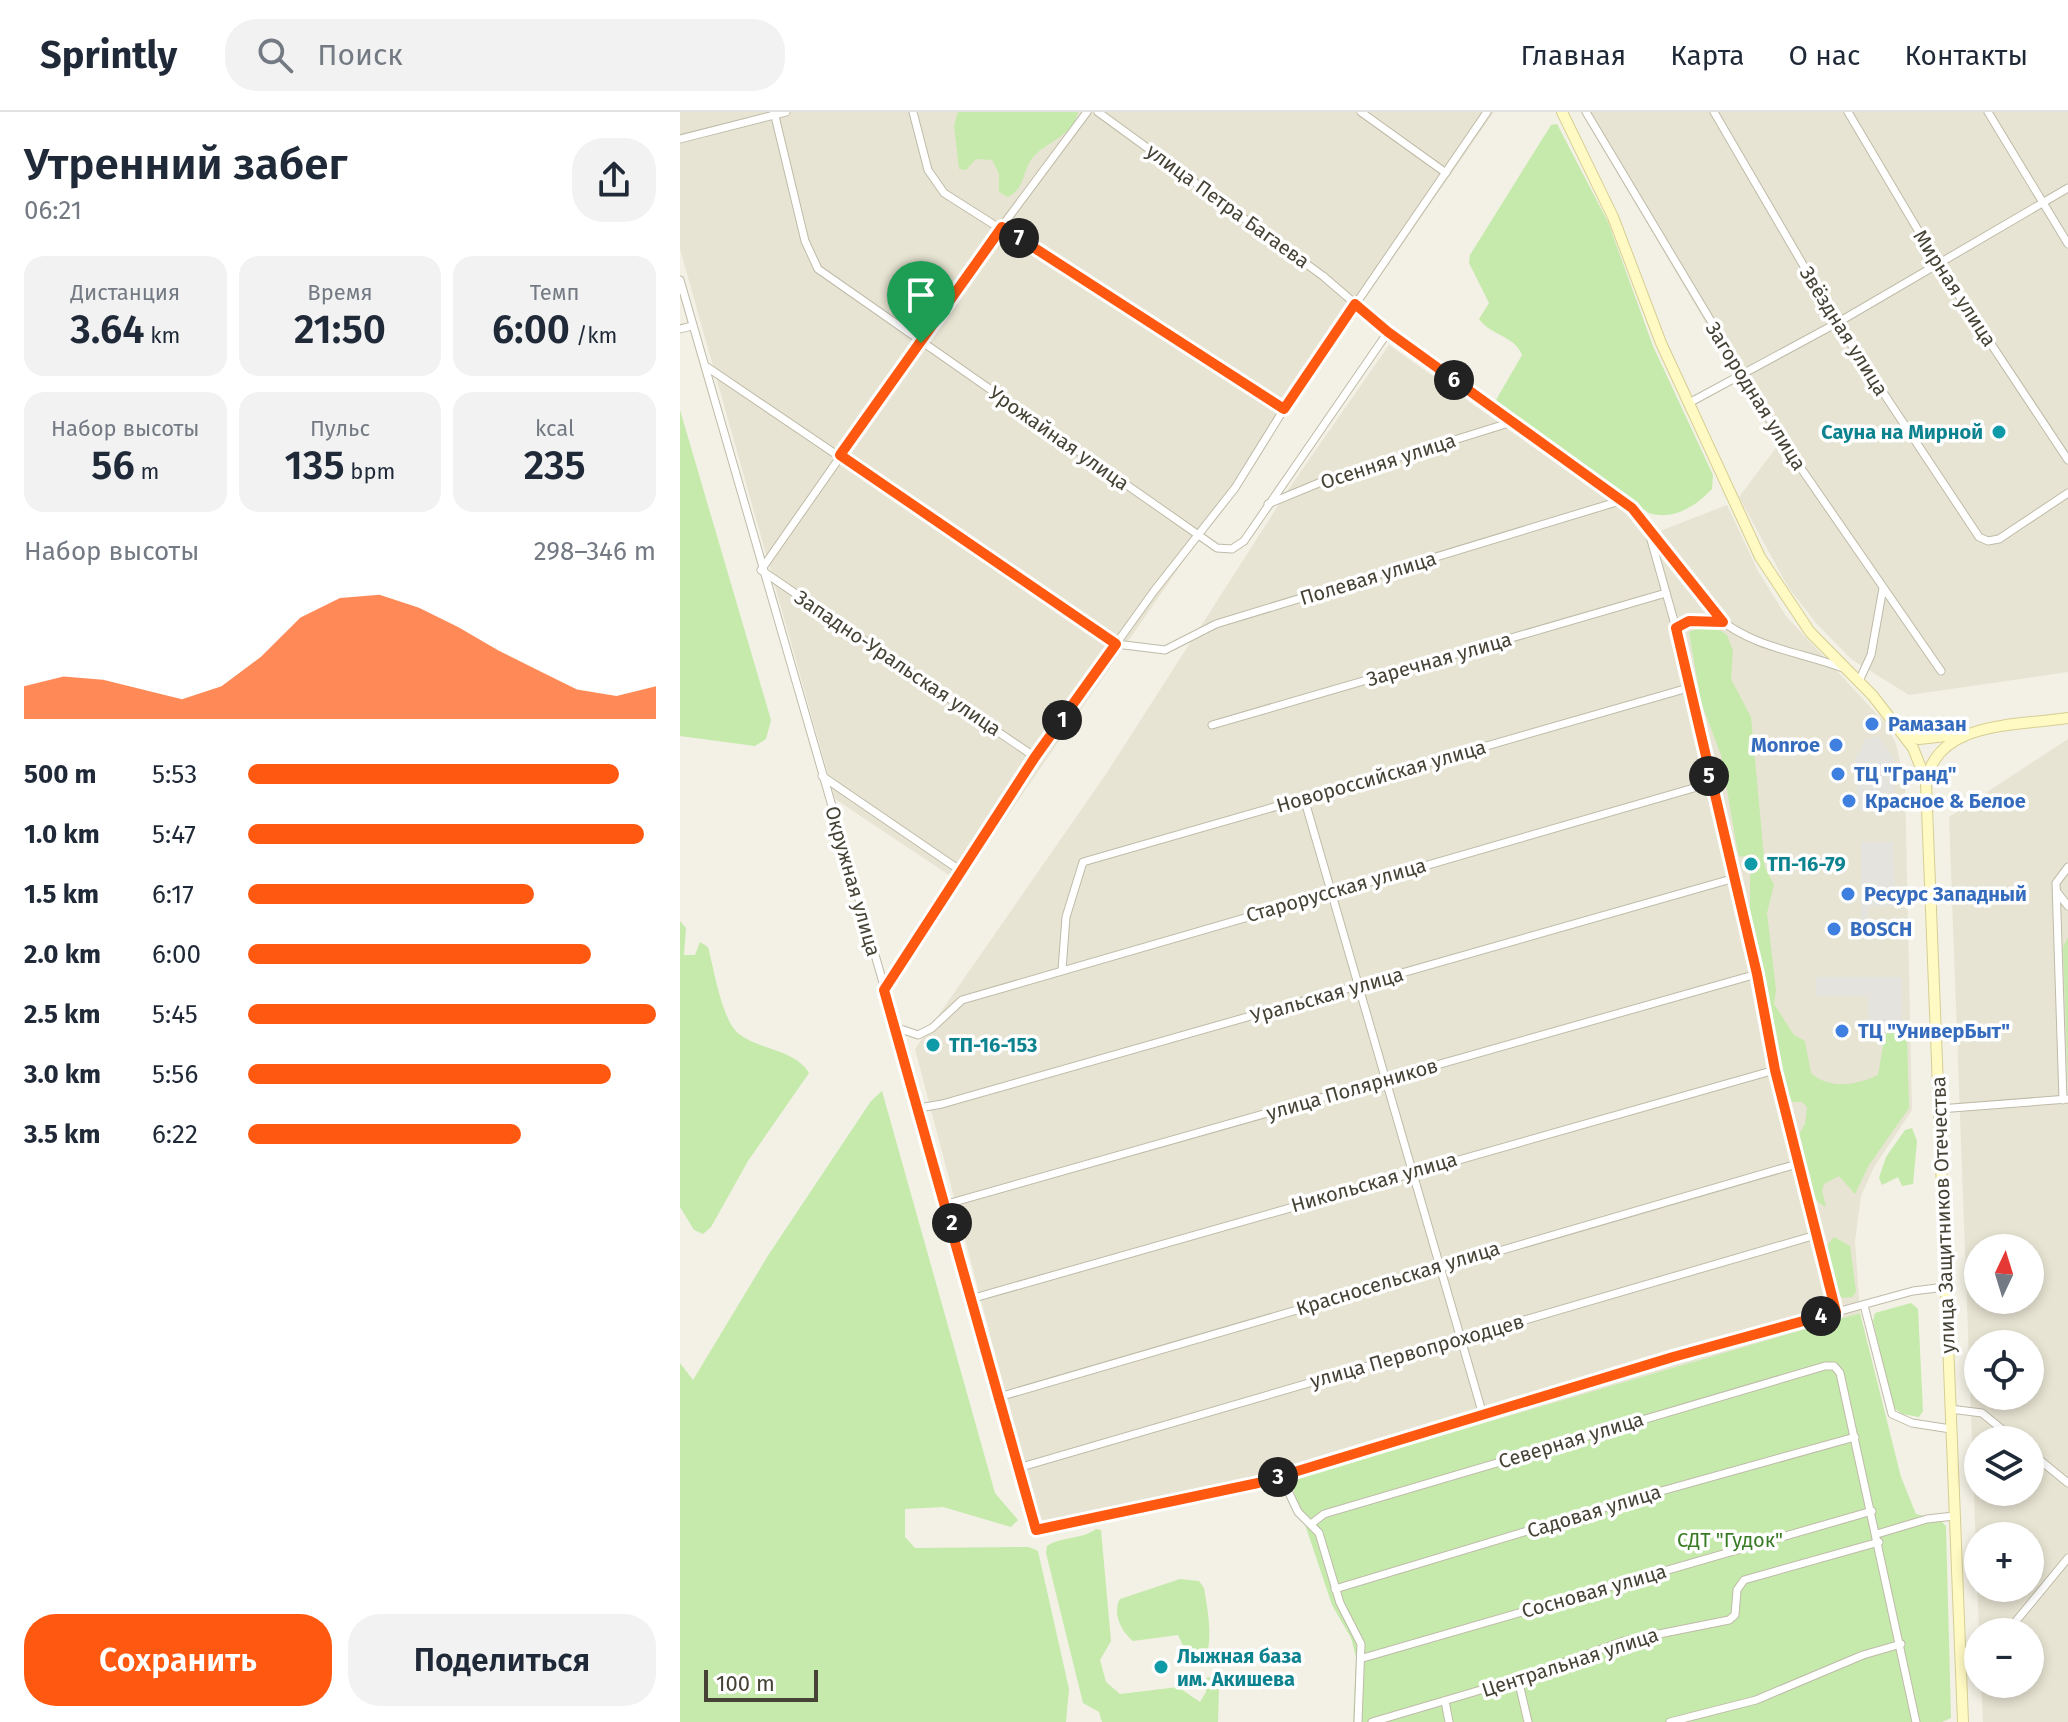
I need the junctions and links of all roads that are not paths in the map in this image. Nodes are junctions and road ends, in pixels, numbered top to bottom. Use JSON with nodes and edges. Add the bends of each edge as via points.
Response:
{"nodes":[{"id":1,"x":786,"y":112,"type":"edge"},
{"id":2,"x":913,"y":112,"type":"edge"},
{"id":3,"x":1087,"y":112,"type":"edge"},
{"id":4,"x":1098,"y":112,"type":"edge"},
{"id":5,"x":1361,"y":112,"type":"edge"},
{"id":6,"x":1487,"y":112,"type":"edge"},
{"id":7,"x":1562,"y":112,"type":"edge"},
{"id":8,"x":1586,"y":112,"type":"edge"},
{"id":9,"x":1714,"y":112,"type":"edge"},
{"id":10,"x":1848,"y":112,"type":"edge"},
{"id":11,"x":1988,"y":112,"type":"edge"},
{"id":12,"x":774,"y":114,"type":"edge"},
{"id":13,"x":680,"y":139,"type":"edge"},
{"id":14,"x":1446,"y":173,"type":"junction"},
{"id":15,"x":2068,"y":188,"type":"edge"},
{"id":16,"x":2041,"y":203,"type":"junction"},
{"id":17,"x":1002,"y":227,"type":"junction"},
{"id":18,"x":2068,"y":244,"type":"edge"},
{"id":19,"x":1938,"y":264,"type":"junction"},
{"id":20,"x":680,"y":280,"type":"edge"},
{"id":21,"x":1355,"y":304,"type":"junction"},
{"id":22,"x":1837,"y":323,"type":"junction"},
{"id":23,"x":692,"y":326,"type":"junction"},
{"id":24,"x":680,"y":329,"type":"edge"},
{"id":25,"x":1388,"y":332,"type":"junction"},
{"id":26,"x":921,"y":343,"type":"junction"},
{"id":27,"x":707,"y":367,"type":"junction"},
{"id":28,"x":1741,"y":375,"type":"junction"},
{"id":29,"x":1689,"y":403,"type":"junction"},
{"id":30,"x":1284,"y":409,"type":"junction"},
{"id":31,"x":1512,"y":422,"type":"junction"},
{"id":32,"x":840,"y":455,"type":"junction"},
{"id":33,"x":2068,"y":460,"type":"edge"},
{"id":34,"x":2068,"y":493,"type":"edge"},
{"id":35,"x":1623,"y":500,"type":"junction"},
{"id":36,"x":1266,"y":505,"type":"junction"},
{"id":37,"x":1648,"y":529,"type":"junction"},
{"id":38,"x":1198,"y":535,"type":"junction"},
{"id":39,"x":761,"y":570,"type":"junction"},
{"id":40,"x":1883,"y":588,"type":"junction"},
{"id":41,"x":1666,"y":593,"type":"junction"},
{"id":42,"x":1723,"y":622,"type":"junction"},
{"id":43,"x":1676,"y":628,"type":"junction"},
{"id":44,"x":1116,"y":644,"type":"junction"},
{"id":45,"x":1845,"y":669,"type":"junction"},
{"id":46,"x":1941,"y":671,"type":"dead end"},
{"id":47,"x":1859,"y":681,"type":"junction"},
{"id":48,"x":1688,"y":688,"type":"junction"},
{"id":49,"x":2068,"y":718,"type":"edge"},
{"id":50,"x":1212,"y":725,"type":"dead end"},
{"id":51,"x":1900,"y":731,"type":"junction"},
{"id":52,"x":1969,"y":733,"type":"junction"},
{"id":53,"x":1035,"y":757,"type":"junction"},
{"id":54,"x":822,"y":776,"type":"junction"},
{"id":55,"x":1711,"y":783,"type":"junction"},
{"id":56,"x":1926,"y":783,"type":"junction"},
{"id":57,"x":1304,"y":798,"type":"junction"},
{"id":58,"x":2068,"y":867,"type":"edge"},
{"id":59,"x":961,"y":871,"type":"junction"},
{"id":60,"x":1735,"y":878,"type":"junction"},
{"id":61,"x":2056,"y":890,"type":"junction"},
{"id":62,"x":1331,"y":891,"type":"junction"},
{"id":63,"x":2068,"y":906,"type":"edge"},
{"id":64,"x":1062,"y":970,"type":"junction"},
{"id":65,"x":1757,"y":974,"type":"junction"},
{"id":66,"x":1358,"y":986,"type":"junction"},
{"id":67,"x":884,"y":990,"type":"junction"},
{"id":68,"x":894,"y":1026,"type":"junction"},
{"id":69,"x":1775,"y":1070,"type":"junction"},
{"id":70,"x":1386,"y":1079,"type":"junction"},
{"id":71,"x":2065,"y":1100,"type":"edge"},
{"id":72,"x":919,"y":1108,"type":"junction"},
{"id":73,"x":1939,"y":1109,"type":"junction"},
{"id":74,"x":1797,"y":1164,"type":"junction"},
{"id":75,"x":1413,"y":1170,"type":"junction"},
{"id":76,"x":947,"y":1204,"type":"junction"},
{"id":77,"x":1816,"y":1235,"type":"junction"},
{"id":78,"x":1440,"y":1266,"type":"junction"},
{"id":79,"x":1945,"y":1287,"type":"junction"},
{"id":80,"x":974,"y":1298,"type":"junction"},
{"id":81,"x":1864,"y":1305,"type":"junction"},
{"id":82,"x":1836,"y":1312,"type":"junction"},
{"id":83,"x":1461,"y":1338,"type":"junction"},
{"id":84,"x":999,"y":1397,"type":"junction"},
{"id":85,"x":1950,"y":1409,"type":"junction"},
{"id":86,"x":1483,"y":1415,"type":"junction"},
{"id":87,"x":1998,"y":1426,"type":"edge"},
{"id":88,"x":1951,"y":1429,"type":"junction"},
{"id":89,"x":1855,"y":1437,"type":"junction"},
{"id":90,"x":2044,"y":1463,"type":"edge"},
{"id":91,"x":1018,"y":1468,"type":"junction"},
{"id":92,"x":1281,"y":1476,"type":"junction"},
{"id":93,"x":2068,"y":1483,"type":"edge"},
{"id":94,"x":1872,"y":1511,"type":"junction"},
{"id":95,"x":1954,"y":1516,"type":"junction"},
{"id":96,"x":1311,"y":1524,"type":"junction"},
{"id":97,"x":1878,"y":1538,"type":"junction"},
{"id":98,"x":2068,"y":1558,"type":"edge"},
{"id":99,"x":1335,"y":1589,"type":"junction"},
{"id":100,"x":2019,"y":1618,"type":"edge"},
{"id":101,"x":1901,"y":1644,"type":"junction"},
{"id":102,"x":1960,"y":1655,"type":"junction"},
{"id":103,"x":1964,"y":1655,"type":"edge"},
{"id":104,"x":1363,"y":1658,"type":"junction"},
{"id":105,"x":1518,"y":1679,"type":"junction"},
{"id":106,"x":1445,"y":1701,"type":"junction"},
{"id":107,"x":1358,"y":1722,"type":"edge"},
{"id":108,"x":1372,"y":1722,"type":"edge"},
{"id":109,"x":1449,"y":1722,"type":"edge"},
{"id":110,"x":1528,"y":1722,"type":"edge"},
{"id":111,"x":1670,"y":1722,"type":"edge"},
{"id":112,"x":1916,"y":1722,"type":"edge"},
{"id":113,"x":1963,"y":1722,"type":"edge"}],
"edges":[{"from":1,"to":12,"type":"street"},
{"from":2,"to":17,"type":"street","via":[[937,187]]},
{"from":3,"to":17,"type":"street"},
{"from":4,"to":21,"type":"street","name":"улица Петра Багаева"},
{"from":5,"to":14,"type":"street"},
{"from":6,"to":14,"type":"street"},
{"from":7,"to":29,"type":"main road","via":[[1613,217]]},
{"from":8,"to":28,"type":"street","name":"Загородная улица"},
{"from":9,"to":22,"type":"street","name":"Звёздная улица"},
{"from":10,"to":19,"type":"street","name":"Мирная улица"},
{"from":11,"to":16,"type":"street"},
{"from":12,"to":13,"type":"street"},
{"from":12,"to":26,"type":"street","name":"Урожайная улица","via":[[812,261]]},
{"from":14,"to":21,"type":"street"},
{"from":15,"to":16,"type":"street"},
{"from":16,"to":18,"type":"street"},
{"from":16,"to":19,"type":"street"},
{"from":17,"to":26,"type":"street"},
{"from":17,"to":30,"type":"street"},
{"from":19,"to":22,"type":"street"},
{"from":19,"to":33,"type":"street","name":"Мирная улица"},
{"from":20,"to":23,"type":"street","name":"Окружная улица"},
{"from":21,"to":25,"type":"street","name":"улица Петра Багаева"},
{"from":21,"to":30,"type":"street"},
{"from":22,"to":28,"type":"street"},
{"from":22,"to":34,"type":"street","name":"Звёздная улица","via":[[1979,537],[1999,539]]},
{"from":23,"to":24,"type":"street"},
{"from":23,"to":27,"type":"street","name":"Окружная улица"},
{"from":25,"to":31,"type":"street","name":"улица Петра Багаева"},
{"from":25,"to":36,"type":"street"},
{"from":26,"to":32,"type":"street"},
{"from":26,"to":38,"type":"street","name":"Урожайная улица"},
{"from":27,"to":32,"type":"street"},
{"from":27,"to":39,"type":"street","name":"Окружная улица"},
{"from":28,"to":29,"type":"street"},
{"from":28,"to":40,"type":"street","name":"Загородная улица"},
{"from":29,"to":45,"type":"main road","via":[[1766,568],[1810,632]]},
{"from":30,"to":38,"type":"street","via":[[1235,488]]},
{"from":31,"to":35,"type":"street","name":"улица Петра Багаева"},
{"from":31,"to":36,"type":"street","name":"Осенняя улица","via":[[1326,480]]},
{"from":32,"to":39,"type":"street"},
{"from":32,"to":44,"type":"street"},
{"from":35,"to":37,"type":"street","name":"улица Петра Багаева"},
{"from":35,"to":44,"type":"street","name":"Полевая улица","via":[[1216,624],[1165,650]]},
{"from":36,"to":38,"type":"street","name":"Урожайная улица","via":[[1238,547],[1217,548]]},
{"from":37,"to":41,"type":"street"},
{"from":37,"to":42,"type":"street","name":"улица Петра Багаева"},
{"from":38,"to":44,"type":"street"},
{"from":39,"to":53,"type":"street","name":"Западно-Уральская улица"},
{"from":39,"to":54,"type":"street","name":"Окружная улица"},
{"from":40,"to":46,"type":"street","name":"Загородная улица"},
{"from":40,"to":47,"type":"street","via":[[1871,655]]},
{"from":41,"to":43,"type":"street"},
{"from":41,"to":50,"type":"street","name":"Заречная улица"},
{"from":42,"to":43,"type":"street","via":[[1689,621]]},
{"from":42,"to":45,"type":"street","via":[[1742,636]]},
{"from":43,"to":48,"type":"street"},
{"from":44,"to":53,"type":"street"},
{"from":45,"to":47,"type":"main road"},
{"from":47,"to":51,"type":"main road"},
{"from":48,"to":55,"type":"street"},
{"from":48,"to":57,"type":"street","name":"Новороссийская улица"},
{"from":49,"to":52,"type":"main road"},
{"from":51,"to":52,"type":"main road","via":[[1919,739]]},
{"from":51,"to":56,"type":"main road","via":[[1918,755]]},
{"from":52,"to":56,"type":"main road","name":"улица Защитников Отечества","via":[[1936,754]]},
{"from":53,"to":59,"type":"street"},
{"from":54,"to":59,"type":"street"},
{"from":54,"to":67,"type":"street","name":"Окружная улица"},
{"from":55,"to":60,"type":"street"},
{"from":55,"to":62,"type":"street","name":"Старорусская улица"},
{"from":56,"to":73,"type":"main road","name":"улица Защитников Отечества"},
{"from":57,"to":62,"type":"street"},
{"from":57,"to":64,"type":"street","name":"Новороссийская улица","via":[[1083,862],[1066,917]]},
{"from":58,"to":61,"type":"street","via":[[2057,877]]},
{"from":59,"to":67,"type":"street"},
{"from":60,"to":65,"type":"street"},
{"from":60,"to":66,"type":"street","name":"Уральская улица"},
{"from":61,"to":63,"type":"street"},
{"from":61,"to":71,"type":"street"},
{"from":62,"to":64,"type":"street","name":"Старорусская улица"},
{"from":62,"to":66,"type":"street"},
{"from":64,"to":68,"type":"street","name":"Старорусская улица","via":[[962,1000],[925,1032],[910,1035]]},
{"from":65,"to":69,"type":"street"},
{"from":65,"to":70,"type":"street","name":"улица Полярников"},
{"from":66,"to":70,"type":"street"},
{"from":66,"to":72,"type":"street","name":"Уральская улица"},
{"from":67,"to":68,"type":"street","name":"Окружная улица"},
{"from":68,"to":72,"type":"street","name":"Окружная улица"},
{"from":69,"to":74,"type":"street"},
{"from":69,"to":75,"type":"street","name":"Никольская улица"},
{"from":70,"to":75,"type":"street"},
{"from":70,"to":76,"type":"street","name":"улица Полярников"},
{"from":71,"to":73,"type":"street"},
{"from":72,"to":76,"type":"street","name":"Окружная улица"},
{"from":73,"to":79,"type":"main road","name":"улица Защитников Отечества"},
{"from":74,"to":77,"type":"street"},
{"from":74,"to":78,"type":"street","name":"Красносельская улица"},
{"from":75,"to":78,"type":"street"},
{"from":75,"to":80,"type":"street","name":"Никольская улица"},
{"from":76,"to":80,"type":"street","name":"Окружная улица"},
{"from":77,"to":82,"type":"street"},
{"from":77,"to":83,"type":"street","name":"улица Первопроходцев"},
{"from":78,"to":83,"type":"street"},
{"from":78,"to":84,"type":"street","name":"Красносельская улица"},
{"from":79,"to":81,"type":"street"},
{"from":79,"to":85,"type":"main road","name":"улица Защитников Отечества"},
{"from":80,"to":84,"type":"street","name":"Окружная улица"},
{"from":81,"to":82,"type":"street"},
{"from":81,"to":88,"type":"street","via":[[1892,1414]]},
{"from":82,"to":86,"type":"street"},
{"from":83,"to":86,"type":"street"},
{"from":83,"to":91,"type":"street","name":"улица Первопроходцев"},
{"from":84,"to":91,"type":"street","name":"Окружная улица"},
{"from":85,"to":87,"type":"street","via":[[1982,1413]]},
{"from":85,"to":88,"type":"main road","name":"улица Защитников Отечества"},
{"from":86,"to":92,"type":"street"},
{"from":88,"to":95,"type":"main road","name":"улица Защитников Отечества"},
{"from":89,"to":94,"type":"street"},
{"from":89,"to":96,"type":"street","name":"Северная улица","via":[[1840,1373],[1825,1366],[1324,1514]]},
{"from":89,"to":99,"type":"street","name":"Садовая улица"},
{"from":90,"to":93,"type":"street"},
{"from":91,"to":92,"type":"street","name":"Окружная улица","via":[[1036,1530]]},
{"from":92,"to":96,"type":"street","via":[[1298,1512]]},
{"from":94,"to":97,"type":"street"},
{"from":94,"to":104,"type":"street","name":"Сосновая улица"},
{"from":95,"to":97,"type":"street","via":[[1927,1519]]},
{"from":95,"to":102,"type":"main road","name":"улица Защитников Отечества"},
{"from":96,"to":99,"type":"street","via":[[1319,1533]]},
{"from":97,"to":101,"type":"street"},
{"from":97,"to":105,"type":"street","name":"Центральная улица","via":[[1744,1580],[1729,1620],[1624,1641]]},
{"from":98,"to":100,"type":"street"},
{"from":99,"to":104,"type":"street"},
{"from":101,"to":111,"type":"street","via":[[1756,1700]]},
{"from":101,"to":112,"type":"street"},
{"from":102,"to":103,"type":"street"},
{"from":102,"to":113,"type":"main road","name":"улица Защитников Отечества"},
{"from":104,"to":107,"type":"street"},
{"from":105,"to":106,"type":"street","name":"Центральная улица"},
{"from":105,"to":110,"type":"street"},
{"from":106,"to":108,"type":"street","name":"Центральная улица"},
{"from":106,"to":109,"type":"street"}]}
